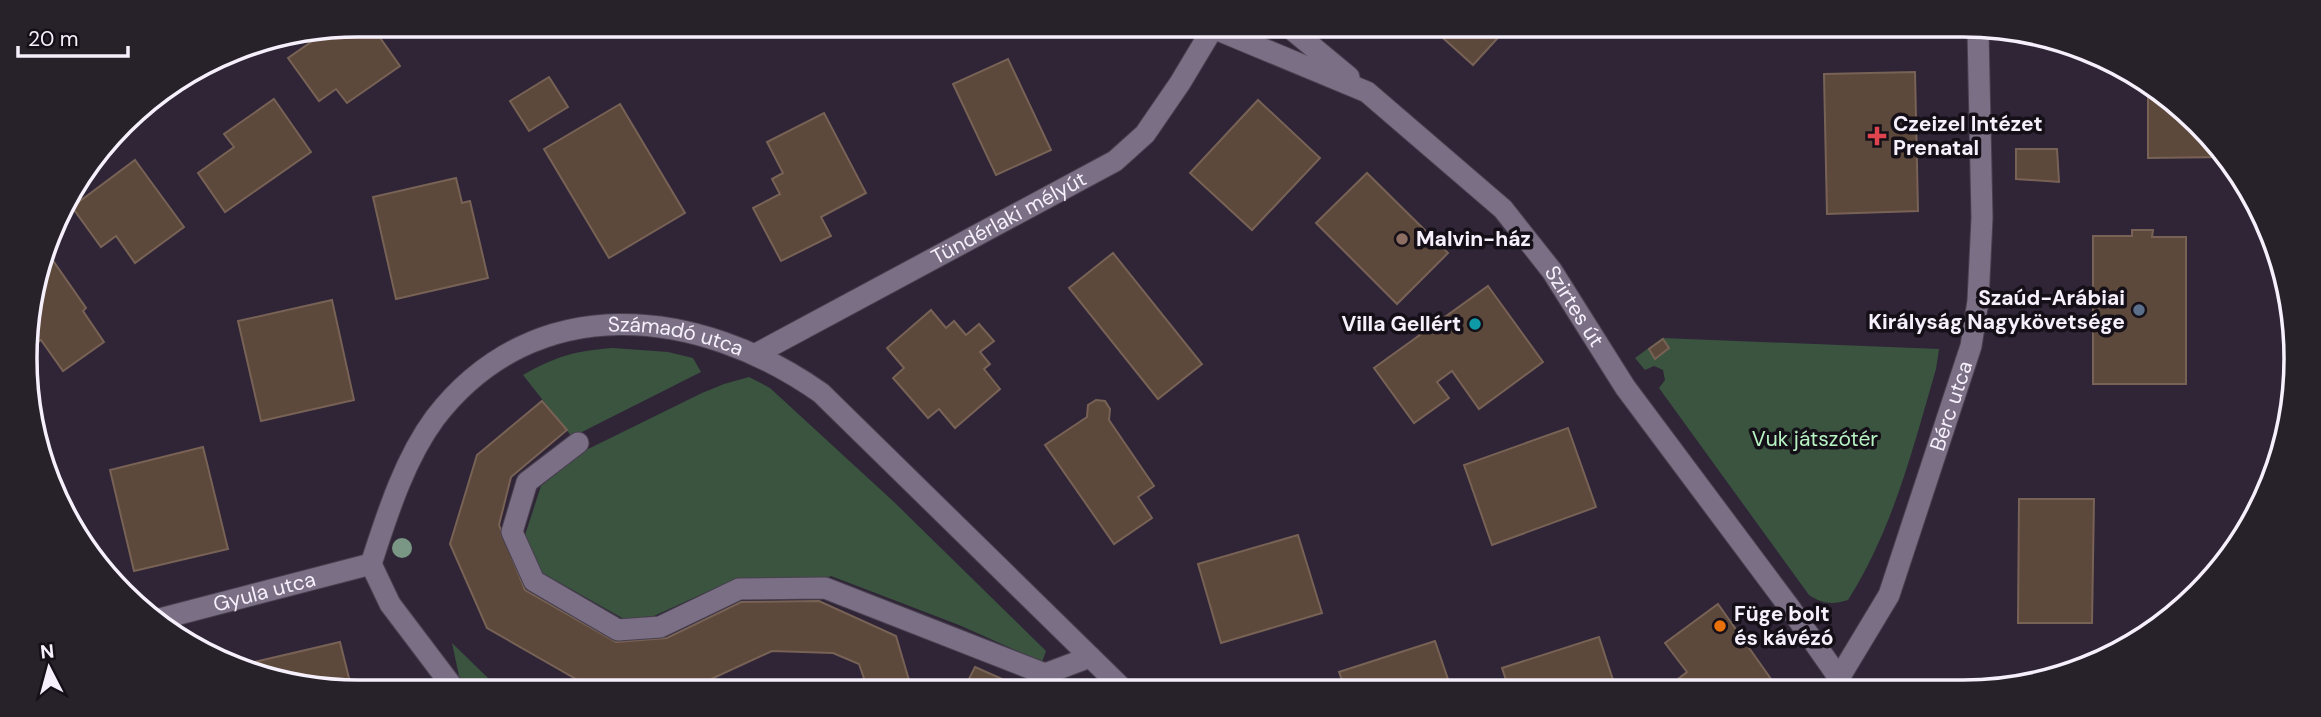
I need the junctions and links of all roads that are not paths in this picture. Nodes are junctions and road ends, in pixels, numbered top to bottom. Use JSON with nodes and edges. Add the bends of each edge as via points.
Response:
{"nodes":[{"id":1,"x":1208,"y":37,"type":"edge"},
{"id":2,"x":1235,"y":37,"type":"edge"},
{"id":3,"x":1301,"y":37,"type":"edge"},
{"id":4,"x":1979,"y":37,"type":"edge"},
{"id":5,"x":1367,"y":92,"type":"junction"},
{"id":6,"x":756,"y":354,"type":"junction"},
{"id":7,"x":578,"y":443,"type":"dead end"},
{"id":8,"x":371,"y":564,"type":"junction"},
{"id":9,"x":167,"y":617,"type":"edge"},
{"id":10,"x":1090,"y":657,"type":"junction"},
{"id":11,"x":447,"y":680,"type":"edge"},
{"id":12,"x":1114,"y":680,"type":"edge"},
{"id":13,"x":1838,"y":680,"type":"edge"},
{"id":14,"x":1843,"y":680,"type":"edge"}],
"edges":[{"from":1,"to":6,"type":"street","name":"Tündérlaki mélyút","via":[[1145,134],[1115,161]]},
{"from":2,"to":5,"type":"street","name":"Szirtes út"},
{"from":3,"to":5,"type":"street"},
{"from":4,"to":14,"type":"street","name":"Bérc utca","via":[[1982,218],[1971,346],[1889,595]]},
{"from":5,"to":13,"type":"street","name":"Szirtes út","via":[[1503,209],[1552,271],[1625,387]]},
{"from":6,"to":8,"type":"street","name":"Számadó utca","via":[[715,338],[640,325],[593,325],[516,348],[458,390],[433,420],[396,495]]},
{"from":6,"to":10,"type":"street","name":"Számadó utca","via":[[821,393]]},
{"from":7,"to":10,"type":"street","via":[[527,482],[512,532],[534,581],[618,630],[660,626],[738,589],[825,588],[1045,674]]},
{"from":8,"to":9,"type":"street","name":"Gyula utca"},
{"from":8,"to":11,"type":"street","via":[[390,604]]},
{"from":10,"to":12,"type":"street","name":"Számadó utca"}]}
